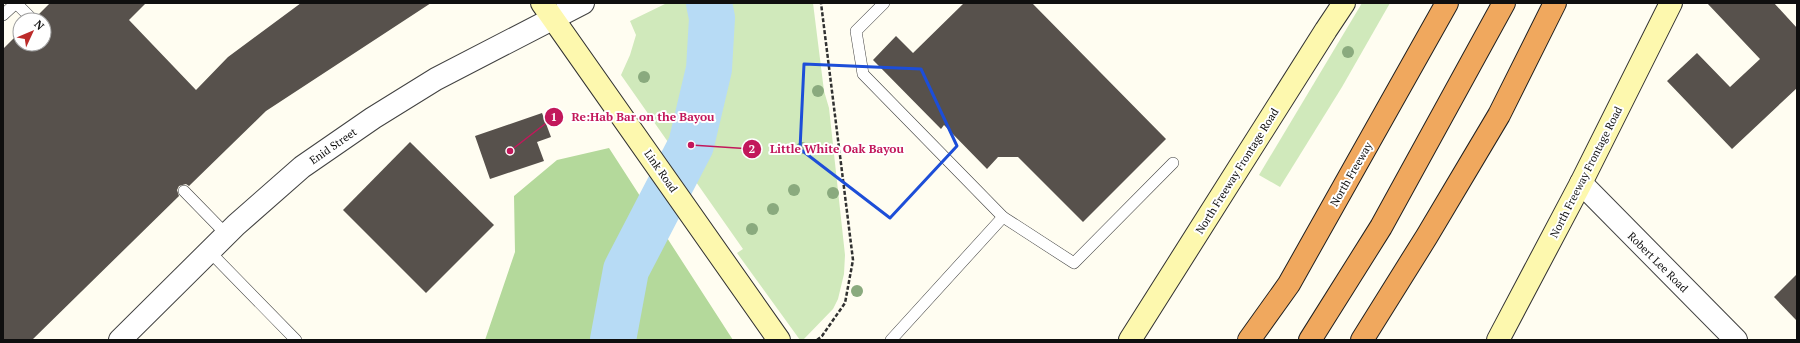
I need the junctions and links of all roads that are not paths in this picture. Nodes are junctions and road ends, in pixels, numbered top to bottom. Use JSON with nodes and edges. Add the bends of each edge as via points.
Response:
{"nodes":[{"id":1,"x":16,"y":3,"type":"edge"},
{"id":2,"x":583,"y":3,"type":"edge"},
{"id":3,"x":884,"y":3,"type":"edge"},
{"id":4,"x":1344,"y":3,"type":"edge"},
{"id":5,"x":1448,"y":3,"type":"edge"},
{"id":6,"x":1504,"y":3,"type":"edge"},
{"id":7,"x":1555,"y":3,"type":"edge"},
{"id":8,"x":1671,"y":3,"type":"edge"},
{"id":9,"x":548,"y":11,"type":"edge"},
{"id":10,"x":25,"y":12,"type":"edge"},
{"id":11,"x":3,"y":15,"type":"edge"},
{"id":12,"x":1173,"y":163,"type":"dead end"},
{"id":13,"x":1582,"y":183,"type":"junction"},
{"id":14,"x":184,"y":191,"type":"dead end"},
{"id":15,"x":1003,"y":217,"type":"junction"},
{"id":16,"x":226,"y":234,"type":"junction"},
{"id":17,"x":209,"y":252,"type":"junction"},
{"id":18,"x":120,"y":340,"type":"edge"},
{"id":19,"x":296,"y":340,"type":"edge"},
{"id":20,"x":779,"y":340,"type":"edge"},
{"id":21,"x":891,"y":340,"type":"edge"},
{"id":22,"x":1130,"y":340,"type":"edge"},
{"id":23,"x":1249,"y":340,"type":"edge"},
{"id":24,"x":1310,"y":340,"type":"edge"},
{"id":25,"x":1362,"y":340,"type":"edge"},
{"id":26,"x":1498,"y":340,"type":"edge"},
{"id":27,"x":1736,"y":340,"type":"edge"}],
"edges":[{"from":1,"to":10,"type":"lane"},
{"from":1,"to":11,"type":"lane"},
{"from":2,"to":9,"type":"street","name":"Enid Street"},
{"from":3,"to":15,"type":"lane","via":[[856,31],[863,74]]},
{"from":4,"to":22,"type":"main road","name":"North Freeway Frontage Road"},
{"from":5,"to":23,"type":"highway","name":"North Freeway","via":[[1289,284]]},
{"from":6,"to":24,"type":"highway","via":[[1381,227]]},
{"from":7,"to":25,"type":"highway","via":[[1499,115]]},
{"from":8,"to":13,"type":"main road","name":"North Freeway Frontage Road"},
{"from":9,"to":16,"type":"street","name":"Enid Street","via":[[373,118],[302,167]]},
{"from":9,"to":20,"type":"main road","name":"Link Road"},
{"from":12,"to":15,"type":"lane","via":[[1074,263]]},
{"from":13,"to":26,"type":"main road","name":"North Freeway Frontage Road"},
{"from":13,"to":27,"type":"street","name":"Robert Lee Road"},
{"from":14,"to":16,"type":"lane"},
{"from":15,"to":21,"type":"lane"},
{"from":16,"to":17,"type":"street","name":"Enid Street"},
{"from":17,"to":18,"type":"street","name":"Enid Street"},
{"from":17,"to":19,"type":"lane"}]}
